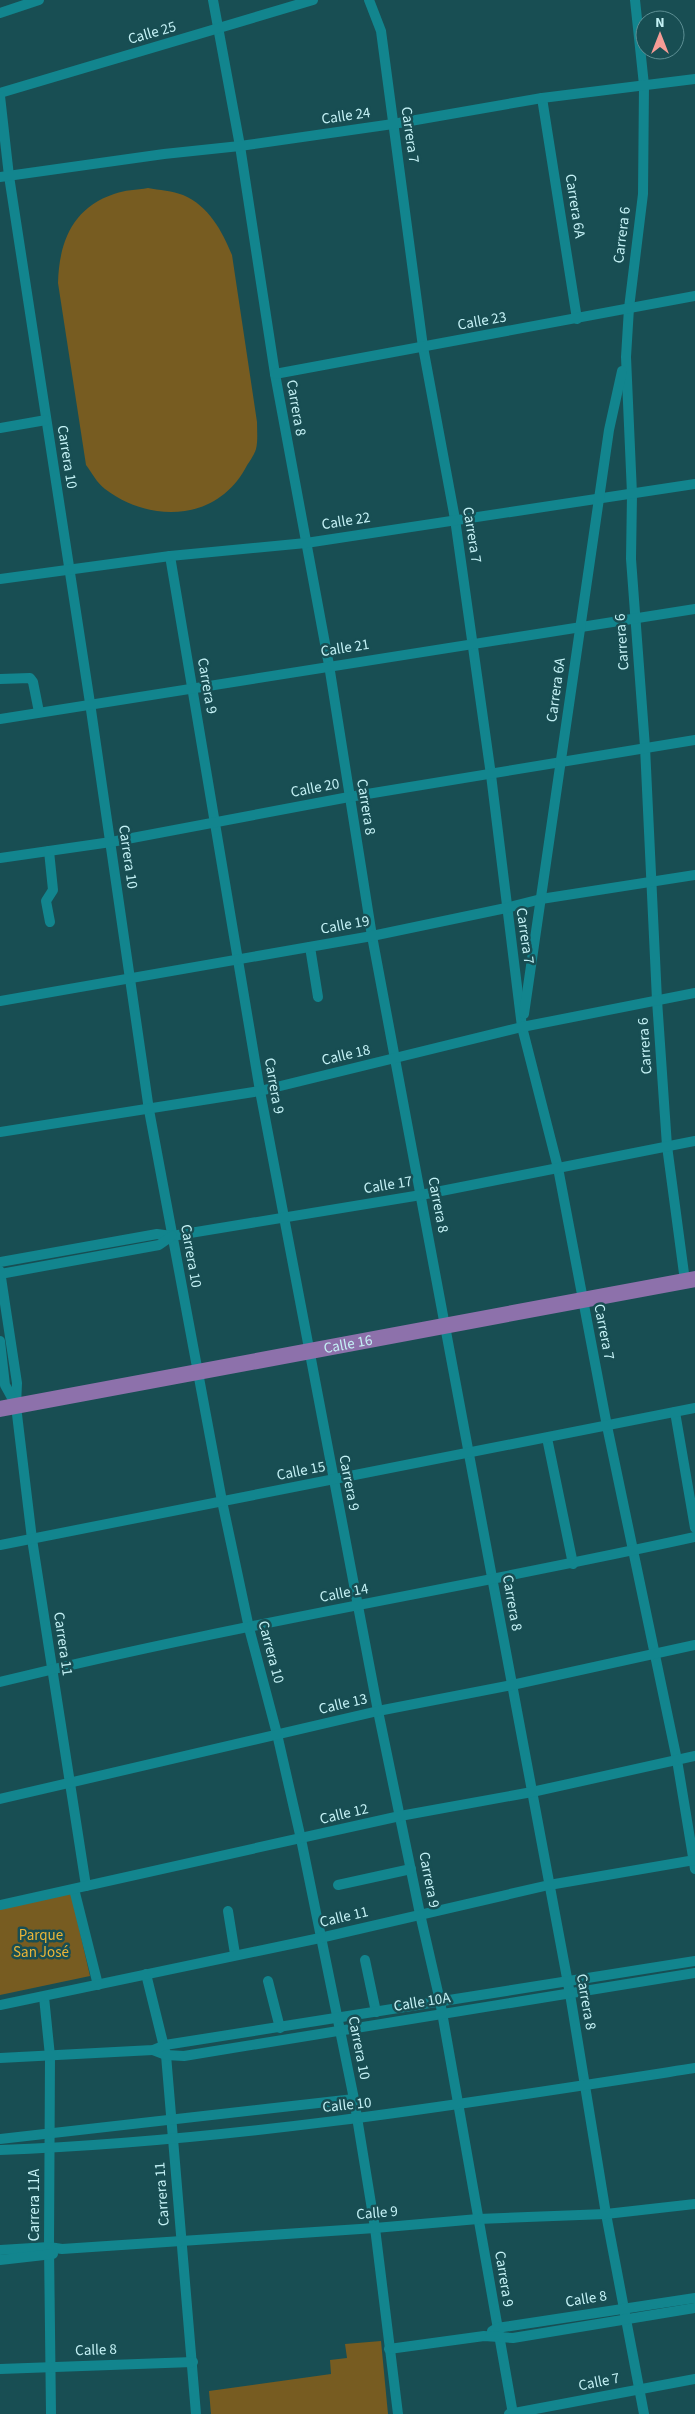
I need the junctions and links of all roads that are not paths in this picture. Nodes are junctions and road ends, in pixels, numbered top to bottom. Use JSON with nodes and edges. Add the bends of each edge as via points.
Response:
{"nodes":[{"id":1,"x":39,"y":0,"type":"edge"},
{"id":2,"x":213,"y":0,"type":"edge"},
{"id":3,"x":313,"y":0,"type":"edge"},
{"id":4,"x":369,"y":0,"type":"edge"},
{"id":5,"x":635,"y":0,"type":"edge"},
{"id":6,"x":0,"y":13,"type":"edge"},
{"id":7,"x":218,"y":29,"type":"junction"},
{"id":8,"x":695,"y":79,"type":"edge"},
{"id":9,"x":644,"y":85,"type":"junction"},
{"id":10,"x":0,"y":94,"type":"edge"},
{"id":11,"x":542,"y":98,"type":"junction"},
{"id":12,"x":393,"y":124,"type":"junction"},
{"id":13,"x":240,"y":146,"type":"junction"},
{"id":14,"x":5,"y":177,"type":"edge"},
{"id":15,"x":695,"y":296,"type":"edge"},
{"id":16,"x":629,"y":308,"type":"junction"},
{"id":17,"x":577,"y":319,"type":"junction"},
{"id":18,"x":423,"y":347,"type":"junction"},
{"id":19,"x":626,"y":357,"type":"junction"},
{"id":20,"x":275,"y":374,"type":"junction"},
{"id":21,"x":46,"y":420,"type":"junction"},
{"id":22,"x":0,"y":428,"type":"edge"},
{"id":23,"x":695,"y":484,"type":"edge"},
{"id":24,"x":632,"y":494,"type":"junction"},
{"id":25,"x":599,"y":499,"type":"junction"},
{"id":26,"x":455,"y":519,"type":"junction"},
{"id":27,"x":306,"y":543,"type":"junction"},
{"id":28,"x":170,"y":556,"type":"junction"},
{"id":29,"x":69,"y":568,"type":"junction"},
{"id":30,"x":0,"y":579,"type":"edge"},
{"id":31,"x":695,"y":609,"type":"edge"},
{"id":32,"x":636,"y":618,"type":"junction"},
{"id":33,"x":580,"y":628,"type":"junction"},
{"id":34,"x":472,"y":644,"type":"junction"},
{"id":35,"x":329,"y":666,"type":"junction"},
{"id":36,"x":0,"y":679,"type":"edge"},
{"id":37,"x":192,"y":687,"type":"junction"},
{"id":38,"x":90,"y":704,"type":"junction"},
{"id":39,"x":39,"y":712,"type":"junction"},
{"id":40,"x":0,"y":719,"type":"edge"},
{"id":41,"x":695,"y":740,"type":"edge"},
{"id":42,"x":645,"y":747,"type":"junction"},
{"id":43,"x":561,"y":761,"type":"junction"},
{"id":44,"x":491,"y":775,"type":"junction"},
{"id":45,"x":349,"y":797,"type":"junction"},
{"id":46,"x":215,"y":823,"type":"junction"},
{"id":47,"x":111,"y":842,"type":"junction"},
{"id":48,"x":49,"y":851,"type":"junction"},
{"id":49,"x":0,"y":858,"type":"edge"},
{"id":50,"x":695,"y":876,"type":"edge"},
{"id":51,"x":652,"y":883,"type":"junction"},
{"id":52,"x":541,"y":899,"type":"junction"},
{"id":53,"x":506,"y":908,"type":"junction"},
{"id":54,"x":50,"y":922,"type":"dead end"},
{"id":55,"x":372,"y":936,"type":"junction"},
{"id":56,"x":310,"y":947,"type":"junction"},
{"id":57,"x":237,"y":960,"type":"junction"},
{"id":58,"x":130,"y":979,"type":"junction"},
{"id":59,"x":695,"y":993,"type":"edge"},
{"id":60,"x":318,"y":997,"type":"dead end"},
{"id":61,"x":657,"y":1000,"type":"junction"},
{"id":62,"x":0,"y":1001,"type":"edge"},
{"id":63,"x":522,"y":1028,"type":"junction"},
{"id":64,"x":396,"y":1059,"type":"junction"},
{"id":65,"x":260,"y":1091,"type":"junction"},
{"id":66,"x":149,"y":1110,"type":"junction"},
{"id":67,"x":0,"y":1132,"type":"edge"},
{"id":68,"x":695,"y":1141,"type":"edge"},
{"id":69,"x":667,"y":1146,"type":"junction"},
{"id":70,"x":558,"y":1168,"type":"junction"},
{"id":71,"x":421,"y":1195,"type":"junction"},
{"id":72,"x":283,"y":1216,"type":"junction"},
{"id":73,"x":172,"y":1236,"type":"junction"},
{"id":74,"x":0,"y":1262,"type":"edge"},
{"id":75,"x":0,"y":1273,"type":"edge"},
{"id":76,"x":690,"y":1280,"type":"edge"},
{"id":77,"x":583,"y":1300,"type":"junction"},
{"id":78,"x":445,"y":1325,"type":"junction"},
{"id":79,"x":0,"y":1341,"type":"edge"},
{"id":80,"x":309,"y":1351,"type":"junction"},
{"id":81,"x":199,"y":1372,"type":"junction"},
{"id":82,"x":8,"y":1407,"type":"edge"},
{"id":83,"x":695,"y":1408,"type":"edge"},
{"id":84,"x":675,"y":1412,"type":"junction"},
{"id":85,"x":607,"y":1426,"type":"junction"},
{"id":86,"x":547,"y":1438,"type":"junction"},
{"id":87,"x":469,"y":1454,"type":"junction"},
{"id":88,"x":333,"y":1480,"type":"junction"},
{"id":89,"x":222,"y":1501,"type":"junction"},
{"id":90,"x":695,"y":1528,"type":"edge"},
{"id":91,"x":695,"y":1537,"type":"edge"},
{"id":92,"x":32,"y":1539,"type":"junction"},
{"id":93,"x":0,"y":1545,"type":"edge"},
{"id":94,"x":633,"y":1551,"type":"junction"},
{"id":95,"x":573,"y":1564,"type":"junction"},
{"id":96,"x":493,"y":1580,"type":"junction"},
{"id":97,"x":359,"y":1605,"type":"junction"},
{"id":98,"x":249,"y":1628,"type":"junction"},
{"id":99,"x":695,"y":1645,"type":"edge"},
{"id":100,"x":654,"y":1654,"type":"junction"},
{"id":101,"x":51,"y":1669,"type":"junction"},
{"id":102,"x":0,"y":1682,"type":"edge"},
{"id":103,"x":512,"y":1685,"type":"junction"},
{"id":104,"x":378,"y":1711,"type":"junction"},
{"id":105,"x":277,"y":1734,"type":"junction"},
{"id":106,"x":695,"y":1756,"type":"edge"},
{"id":107,"x":677,"y":1760,"type":"junction"},
{"id":108,"x":69,"y":1785,"type":"junction"},
{"id":109,"x":532,"y":1792,"type":"junction"},
{"id":110,"x":0,"y":1799,"type":"edge"},
{"id":111,"x":400,"y":1816,"type":"junction"},
{"id":112,"x":301,"y":1840,"type":"junction"},
{"id":113,"x":694,"y":1864,"type":"edge"},
{"id":114,"x":412,"y":1869,"type":"junction"},
{"id":115,"x":338,"y":1885,"type":"dead end"},
{"id":116,"x":86,"y":1886,"type":"junction"},
{"id":117,"x":549,"y":1886,"type":"junction"},
{"id":118,"x":74,"y":1889,"type":"junction"},
{"id":119,"x":0,"y":1905,"type":"edge"},
{"id":120,"x":228,"y":1911,"type":"dead end"},
{"id":121,"x":420,"y":1914,"type":"junction"},
{"id":122,"x":320,"y":1938,"type":"junction"},
{"id":123,"x":235,"y":1954,"type":"junction"},
{"id":124,"x":365,"y":1960,"type":"dead end"},
{"id":125,"x":695,"y":1961,"type":"edge"},
{"id":126,"x":695,"y":1973,"type":"edge"},
{"id":127,"x":146,"y":1974,"type":"junction"},
{"id":128,"x":268,"y":1980,"type":"dead end"},
{"id":129,"x":568,"y":1980,"type":"junction"},
{"id":130,"x":98,"y":1985,"type":"junction"},
{"id":131,"x":570,"y":1994,"type":"junction"},
{"id":132,"x":44,"y":1997,"type":"junction"},
{"id":133,"x":440,"y":2001,"type":"junction"},
{"id":134,"x":0,"y":2005,"type":"edge"},
{"id":135,"x":376,"y":2012,"type":"junction"},
{"id":136,"x":443,"y":2014,"type":"junction"},
{"id":137,"x":338,"y":2018,"type":"junction"},
{"id":138,"x":280,"y":2028,"type":"junction"},
{"id":139,"x":341,"y":2031,"type":"junction"},
{"id":140,"x":166,"y":2050,"type":"junction"},
{"id":141,"x":50,"y":2056,"type":"junction"},
{"id":142,"x":0,"y":2058,"type":"edge"},
{"id":143,"x":695,"y":2068,"type":"edge"},
{"id":144,"x":584,"y":2086,"type":"junction"},
{"id":145,"x":354,"y":2099,"type":"junction"},
{"id":146,"x":460,"y":2106,"type":"junction"},
{"id":147,"x":172,"y":2119,"type":"junction"},
{"id":148,"x":357,"y":2119,"type":"junction"},
{"id":149,"x":49,"y":2133,"type":"junction"},
{"id":150,"x":173,"y":2138,"type":"junction"},
{"id":151,"x":0,"y":2139,"type":"edge"},
{"id":152,"x":49,"y":2148,"type":"junction"},
{"id":153,"x":0,"y":2150,"type":"edge"},
{"id":154,"x":695,"y":2204,"type":"edge"},
{"id":155,"x":606,"y":2214,"type":"junction"},
{"id":156,"x":478,"y":2219,"type":"junction"},
{"id":157,"x":375,"y":2228,"type":"junction"},
{"id":158,"x":181,"y":2241,"type":"junction"},
{"id":159,"x":0,"y":2250,"type":"edge"},
{"id":160,"x":49,"y":2251,"type":"junction"},
{"id":161,"x":0,"y":2260,"type":"edge"},
{"id":162,"x":695,"y":2298,"type":"edge"},
{"id":163,"x":695,"y":2308,"type":"edge"},
{"id":164,"x":626,"y":2314,"type":"junction"},
{"id":165,"x":497,"y":2328,"type":"junction"},
{"id":166,"x":484,"y":2336,"type":"junction"},
{"id":167,"x":498,"y":2338,"type":"junction"},
{"id":168,"x":390,"y":2350,"type":"junction"},
{"id":169,"x":192,"y":2362,"type":"junction"},
{"id":170,"x":50,"y":2366,"type":"junction"},
{"id":171,"x":0,"y":2369,"type":"edge"},
{"id":172,"x":695,"y":2380,"type":"edge"},
{"id":173,"x":639,"y":2390,"type":"junction"},
{"id":174,"x":51,"y":2414,"type":"edge"},
{"id":175,"x":196,"y":2414,"type":"edge"},
{"id":176,"x":398,"y":2414,"type":"edge"},
{"id":177,"x":511,"y":2414,"type":"edge"},
{"id":178,"x":644,"y":2414,"type":"edge"}],
"edges":[{"from":1,"to":6,"type":"street"},
{"from":2,"to":7,"type":"street","name":"Carrera 8"},
{"from":3,"to":7,"type":"street","name":"Calle 25"},
{"from":4,"to":12,"type":"street","name":"Carrera 7","via":[[381,31]]},
{"from":5,"to":9,"type":"street","name":"Carrera 6"},
{"from":7,"to":10,"type":"street","name":"Calle 25"},
{"from":7,"to":13,"type":"street","name":"Carrera 8"},
{"from":8,"to":9,"type":"street","name":"Calle 24"},
{"from":9,"to":11,"type":"street","name":"Calle 24"},
{"from":9,"to":16,"type":"street","name":"Carrera 6","via":[[642,194]]},
{"from":10,"to":14,"type":"street","name":"Carrera 10"},
{"from":11,"to":12,"type":"street","name":"Calle 24"},
{"from":11,"to":17,"type":"street","name":"Carrera 6A"},
{"from":12,"to":13,"type":"street","name":"Calle 24"},
{"from":12,"to":18,"type":"street","name":"Carrera 7"},
{"from":13,"to":14,"type":"street","name":"Calle 24"},
{"from":13,"to":20,"type":"street","name":"Carrera 8"},
{"from":14,"to":21,"type":"street","name":"Carrera 10"},
{"from":15,"to":16,"type":"street","name":"Calle 23"},
{"from":16,"to":17,"type":"street","name":"Calle 23"},
{"from":16,"to":19,"type":"street","name":"Carrera 6"},
{"from":17,"to":18,"type":"street","name":"Calle 23"},
{"from":18,"to":20,"type":"street","name":"Calle 23"},
{"from":18,"to":26,"type":"street","name":"Carrera 7"},
{"from":19,"to":24,"type":"street","name":"Carrera 6"},
{"from":19,"to":25,"type":"street","name":"Carrera 6A","via":[[609,430]]},
{"from":20,"to":27,"type":"street","name":"Carrera 8"},
{"from":21,"to":22,"type":"street"},
{"from":21,"to":29,"type":"street","name":"Carrera 10"},
{"from":23,"to":24,"type":"street","name":"Calle 22"},
{"from":24,"to":25,"type":"street","name":"Calle 22"},
{"from":24,"to":32,"type":"street","name":"Carrera 6","via":[[631,559]]},
{"from":25,"to":26,"type":"street","name":"Calle 22"},
{"from":25,"to":33,"type":"street","name":"Carrera 6A"},
{"from":26,"to":27,"type":"street","name":"Calle 22"},
{"from":26,"to":34,"type":"street","name":"Carrera 7"},
{"from":27,"to":28,"type":"street","name":"Calle 22"},
{"from":27,"to":35,"type":"street","name":"Carrera 8"},
{"from":28,"to":29,"type":"street","name":"Calle 22"},
{"from":28,"to":37,"type":"street","name":"Carrera 9"},
{"from":29,"to":30,"type":"street","name":"Calle 22"},
{"from":29,"to":38,"type":"street","name":"Carrera 10"},
{"from":31,"to":32,"type":"street","name":"Calle 21"},
{"from":32,"to":33,"type":"street","name":"Calle 21"},
{"from":32,"to":42,"type":"street","name":"Carrera 6"},
{"from":33,"to":34,"type":"street","name":"Calle 21"},
{"from":33,"to":43,"type":"street","name":"Carrera 6A"},
{"from":34,"to":35,"type":"street","name":"Calle 21"},
{"from":34,"to":44,"type":"street","name":"Carrera 7"},
{"from":35,"to":37,"type":"street","name":"Calle 21"},
{"from":35,"to":45,"type":"street","name":"Carrera 8"},
{"from":36,"to":39,"type":"street","via":[[30,678]]},
{"from":37,"to":38,"type":"street","name":"Calle 21"},
{"from":37,"to":46,"type":"street","name":"Carrera 9"},
{"from":38,"to":39,"type":"street","name":"Calle 21"},
{"from":38,"to":47,"type":"street","name":"Carrera 10"},
{"from":39,"to":40,"type":"street","name":"Calle 21"},
{"from":41,"to":42,"type":"street","name":"Calle 20"},
{"from":42,"to":43,"type":"street","name":"Calle 20"},
{"from":42,"to":51,"type":"street","name":"Carrera 6"},
{"from":43,"to":44,"type":"street","name":"Calle 20"},
{"from":43,"to":52,"type":"street","name":"Carrera 6A"},
{"from":44,"to":45,"type":"street","name":"Calle 20"},
{"from":44,"to":53,"type":"street","name":"Carrera 7"},
{"from":45,"to":46,"type":"street","name":"Calle 20"},
{"from":45,"to":55,"type":"street","name":"Carrera 8"},
{"from":46,"to":47,"type":"street","name":"Calle 20"},
{"from":46,"to":57,"type":"street","name":"Carrera 9"},
{"from":47,"to":48,"type":"street","name":"Calle 20"},
{"from":47,"to":58,"type":"street","name":"Carrera 10"},
{"from":48,"to":49,"type":"street","name":"Calle 20"},
{"from":48,"to":54,"type":"street","via":[[54,890],[46,901]]},
{"from":50,"to":51,"type":"street","name":"Calle 19"},
{"from":51,"to":52,"type":"street","name":"Calle 19"},
{"from":51,"to":61,"type":"street","name":"Carrera 6"},
{"from":52,"to":53,"type":"street","name":"Calle 19"},
{"from":52,"to":63,"type":"street","name":"Carrera 6A"},
{"from":53,"to":55,"type":"street","name":"Calle 19"},
{"from":53,"to":63,"type":"street","name":"Carrera 7"},
{"from":55,"to":56,"type":"street","name":"Calle 19"},
{"from":55,"to":64,"type":"street","name":"Carrera 8"},
{"from":56,"to":57,"type":"street","name":"Calle 19"},
{"from":56,"to":60,"type":"street"},
{"from":57,"to":58,"type":"street","name":"Calle 19"},
{"from":57,"to":65,"type":"street","name":"Carrera 9"},
{"from":58,"to":62,"type":"street","name":"Calle 19"},
{"from":58,"to":66,"type":"street","name":"Carrera 10"},
{"from":59,"to":61,"type":"street","name":"Calle 18"},
{"from":61,"to":63,"type":"street","name":"Calle 18"},
{"from":61,"to":69,"type":"street","name":"Carrera 6"},
{"from":63,"to":64,"type":"street","name":"Calle 18"},
{"from":63,"to":70,"type":"street","name":"Carrera 7"},
{"from":64,"to":65,"type":"street","name":"Calle 18"},
{"from":64,"to":71,"type":"street","name":"Carrera 8"},
{"from":65,"to":66,"type":"street","name":"Calle 18"},
{"from":65,"to":72,"type":"street","name":"Carrera 9"},
{"from":66,"to":67,"type":"street","name":"Calle 18"},
{"from":66,"to":73,"type":"street","name":"Carrera 10"},
{"from":68,"to":69,"type":"street","name":"Calle 17"},
{"from":69,"to":70,"type":"street","name":"Calle 17"},
{"from":69,"to":76,"type":"street","name":"Carrera 6"},
{"from":70,"to":71,"type":"street","name":"Calle 17"},
{"from":70,"to":77,"type":"street","name":"Carrera 7"},
{"from":71,"to":72,"type":"street","name":"Calle 17"},
{"from":71,"to":78,"type":"street","name":"Carrera 8"},
{"from":72,"to":73,"type":"street","name":"Calle 17"},
{"from":72,"to":80,"type":"street","name":"Carrera 9"},
{"from":73,"to":74,"type":"street","name":"Calle 17","via":[[156,1234]]},
{"from":73,"to":75,"type":"street","name":"Calle 17","via":[[159,1245]]},
{"from":73,"to":81,"type":"street","name":"Carrera 10"},
{"from":75,"to":82,"type":"street","name":"Carrera 11","via":[[17,1383]]},
{"from":76,"to":77,"type":"highway","name":"Calle 16"},
{"from":77,"to":78,"type":"highway","name":"Calle 16"},
{"from":77,"to":85,"type":"street","name":"Carrera 7"},
{"from":78,"to":80,"type":"highway","name":"Calle 16"},
{"from":78,"to":87,"type":"street","name":"Carrera 8"},
{"from":79,"to":82,"type":"street","name":"Carrera 11"},
{"from":80,"to":81,"type":"highway","name":"Calle 16"},
{"from":80,"to":88,"type":"street","name":"Carrera 9"},
{"from":81,"to":82,"type":"highway","name":"Calle 16"},
{"from":81,"to":89,"type":"street","name":"Carrera 10"},
{"from":82,"to":92,"type":"street","name":"Carrera 11"},
{"from":83,"to":84,"type":"street","name":"Calle 15"},
{"from":84,"to":85,"type":"street","name":"Calle 15"},
{"from":84,"to":90,"type":"street"},
{"from":85,"to":86,"type":"street","name":"Calle 15"},
{"from":85,"to":94,"type":"street","name":"Carrera 7"},
{"from":86,"to":87,"type":"street","name":"Calle 15"},
{"from":86,"to":95,"type":"street"},
{"from":87,"to":88,"type":"street","name":"Calle 15"},
{"from":87,"to":96,"type":"street","name":"Carrera 8"},
{"from":88,"to":89,"type":"street","name":"Calle 15"},
{"from":88,"to":97,"type":"street","name":"Carrera 9"},
{"from":89,"to":92,"type":"street","name":"Calle 15"},
{"from":89,"to":98,"type":"street","name":"Carrera 10"},
{"from":91,"to":94,"type":"street","name":"Calle 14"},
{"from":92,"to":93,"type":"street","name":"Calle 15"},
{"from":92,"to":101,"type":"street","name":"Carrera 11"},
{"from":94,"to":95,"type":"street","name":"Calle 14"},
{"from":94,"to":100,"type":"street","name":"Carrera 7"},
{"from":95,"to":96,"type":"street","name":"Calle 14"},
{"from":96,"to":97,"type":"street","name":"Calle 14"},
{"from":96,"to":103,"type":"street","name":"Carrera 8"},
{"from":97,"to":98,"type":"street","name":"Calle 14"},
{"from":97,"to":104,"type":"street","name":"Carrera 9"},
{"from":98,"to":101,"type":"street","name":"Calle 14"},
{"from":98,"to":105,"type":"street","name":"Carrera 10"},
{"from":99,"to":100,"type":"street","name":"Calle 13"},
{"from":100,"to":103,"type":"street","name":"Calle 13"},
{"from":100,"to":107,"type":"street","name":"Carrera 7"},
{"from":101,"to":102,"type":"street","name":"Calle 14"},
{"from":101,"to":108,"type":"street","name":"Carrera 11"},
{"from":103,"to":104,"type":"street","name":"Calle 13"},
{"from":103,"to":109,"type":"street","name":"Carrera 8"},
{"from":104,"to":105,"type":"street","name":"Calle 13"},
{"from":104,"to":111,"type":"street","name":"Carrera 9"},
{"from":105,"to":108,"type":"street","name":"Calle 13"},
{"from":105,"to":112,"type":"street","name":"Carrera 10"},
{"from":106,"to":107,"type":"street","name":"Calle 12"},
{"from":107,"to":109,"type":"street","name":"Calle 12"},
{"from":107,"to":113,"type":"street","name":"Carrera 7"},
{"from":108,"to":110,"type":"street","name":"Calle 13"},
{"from":108,"to":116,"type":"street","name":"Carrera 11"},
{"from":109,"to":111,"type":"street","name":"Calle 12"},
{"from":109,"to":117,"type":"street","name":"Carrera 8"},
{"from":111,"to":112,"type":"street","name":"Calle 12"},
{"from":111,"to":114,"type":"street","name":"Carrera 9"},
{"from":112,"to":116,"type":"street","name":"Calle 12"},
{"from":112,"to":122,"type":"street","name":"Carrera 10"},
{"from":113,"to":117,"type":"street","name":"Calle 11"},
{"from":114,"to":115,"type":"street"},
{"from":114,"to":121,"type":"street","name":"Carrera 9"},
{"from":116,"to":118,"type":"street","name":"Calle 12"},
{"from":117,"to":121,"type":"street","name":"Calle 11"},
{"from":117,"to":129,"type":"street","name":"Carrera 8"},
{"from":118,"to":119,"type":"street","name":"Calle 12"},
{"from":118,"to":130,"type":"street"},
{"from":120,"to":123,"type":"street"},
{"from":121,"to":122,"type":"street","name":"Calle 11"},
{"from":121,"to":133,"type":"street","name":"Carrera 9"},
{"from":122,"to":123,"type":"street","name":"Calle 11"},
{"from":122,"to":137,"type":"street","name":"Carrera 10"},
{"from":123,"to":127,"type":"street","name":"Calle 11"},
{"from":124,"to":135,"type":"street"},
{"from":125,"to":129,"type":"street","name":"Calle 10A"},
{"from":126,"to":131,"type":"street","name":"Calle 10A"},
{"from":127,"to":130,"type":"street","name":"Calle 11"},
{"from":127,"to":140,"type":"street","name":"Carrera 11"},
{"from":128,"to":138,"type":"street"},
{"from":129,"to":131,"type":"street","name":"Carrera 8"},
{"from":129,"to":133,"type":"street","name":"Calle 10A"},
{"from":130,"to":132,"type":"street","name":"Calle 11"},
{"from":131,"to":136,"type":"street","name":"Calle 10A"},
{"from":131,"to":144,"type":"street","name":"Carrera 8"},
{"from":132,"to":134,"type":"street","name":"Calle 11"},
{"from":132,"to":141,"type":"street","name":"Carrera 11A"},
{"from":133,"to":135,"type":"street","name":"Calle 10A"},
{"from":133,"to":136,"type":"street","name":"Carrera 9"},
{"from":135,"to":137,"type":"street","name":"Calle 10A"},
{"from":136,"to":139,"type":"street","name":"Calle 10A"},
{"from":136,"to":146,"type":"street","name":"Carrera 9"},
{"from":137,"to":138,"type":"street","name":"Calle 10A"},
{"from":137,"to":139,"type":"street","name":"Carrera 10"},
{"from":138,"to":140,"type":"street","name":"Calle 10A"},
{"from":139,"to":140,"type":"street","name":"Calle 10A","via":[[184,2056]]},
{"from":139,"to":145,"type":"street","name":"Carrera 10"},
{"from":140,"to":141,"type":"street","name":"Calle 10A"},
{"from":140,"to":147,"type":"street","name":"Carrera 11"},
{"from":141,"to":142,"type":"street","name":"Calle 10A"},
{"from":141,"to":149,"type":"street","name":"Carrera 11A"},
{"from":143,"to":144,"type":"street","name":"Calle 10"},
{"from":144,"to":146,"type":"street","name":"Calle 10"},
{"from":144,"to":155,"type":"street","name":"Carrera 8"},
{"from":145,"to":147,"type":"street"},
{"from":145,"to":148,"type":"street","name":"Carrera 10"},
{"from":146,"to":148,"type":"street","name":"Calle 10"},
{"from":146,"to":156,"type":"street","name":"Carrera 9"},
{"from":147,"to":149,"type":"street"},
{"from":147,"to":150,"type":"street","name":"Carrera 11"},
{"from":148,"to":150,"type":"street","name":"Calle 10"},
{"from":148,"to":157,"type":"street","name":"Carrera 10"},
{"from":149,"to":151,"type":"street"},
{"from":149,"to":152,"type":"street","name":"Carrera 11A"},
{"from":150,"to":152,"type":"street","name":"Calle 10"},
{"from":150,"to":158,"type":"street","name":"Carrera 11"},
{"from":152,"to":153,"type":"street","name":"Calle 10"},
{"from":152,"to":160,"type":"street","name":"Carrera 11A"},
{"from":154,"to":155,"type":"street","name":"Calle 9"},
{"from":155,"to":156,"type":"street","name":"Calle 9"},
{"from":155,"to":164,"type":"street","name":"Carrera 8"},
{"from":156,"to":157,"type":"street","name":"Calle 9"},
{"from":156,"to":165,"type":"street","name":"Carrera 9"},
{"from":157,"to":158,"type":"street","name":"Calle 9"},
{"from":157,"to":168,"type":"street","name":"Carrera 10"},
{"from":158,"to":160,"type":"street","name":"Calle 9"},
{"from":158,"to":169,"type":"street","name":"Carrera 11"},
{"from":159,"to":160,"type":"street","name":"Calle 9"},
{"from":160,"to":161,"type":"street","name":"Calle 9"},
{"from":160,"to":170,"type":"street","name":"Carrera 11A"},
{"from":162,"to":164,"type":"street","name":"Calle 8"},
{"from":163,"to":164,"type":"street","name":"Calle 8"},
{"from":164,"to":165,"type":"street","name":"Calle 8"},
{"from":164,"to":167,"type":"street","name":"Calle 8","via":[[513,2338]]},
{"from":164,"to":173,"type":"street","name":"Carrera 8"},
{"from":165,"to":166,"type":"street","name":"Calle 8"},
{"from":165,"to":167,"type":"street","name":"Carrera 9"},
{"from":166,"to":167,"type":"street","name":"Calle 8"},
{"from":166,"to":168,"type":"street","name":"Calle 8"},
{"from":167,"to":177,"type":"street","name":"Carrera 9"},
{"from":168,"to":176,"type":"street","name":"Carrera 10"},
{"from":169,"to":170,"type":"street","name":"Calle 8"},
{"from":169,"to":175,"type":"street","name":"Carrera 11"},
{"from":170,"to":171,"type":"street","name":"Calle 8"},
{"from":170,"to":174,"type":"street","name":"Carrera 11A"},
{"from":172,"to":173,"type":"street","name":"Calle 7"},
{"from":173,"to":177,"type":"street","name":"Calle 7"},
{"from":173,"to":178,"type":"street","name":"Carrera 8"}]}
